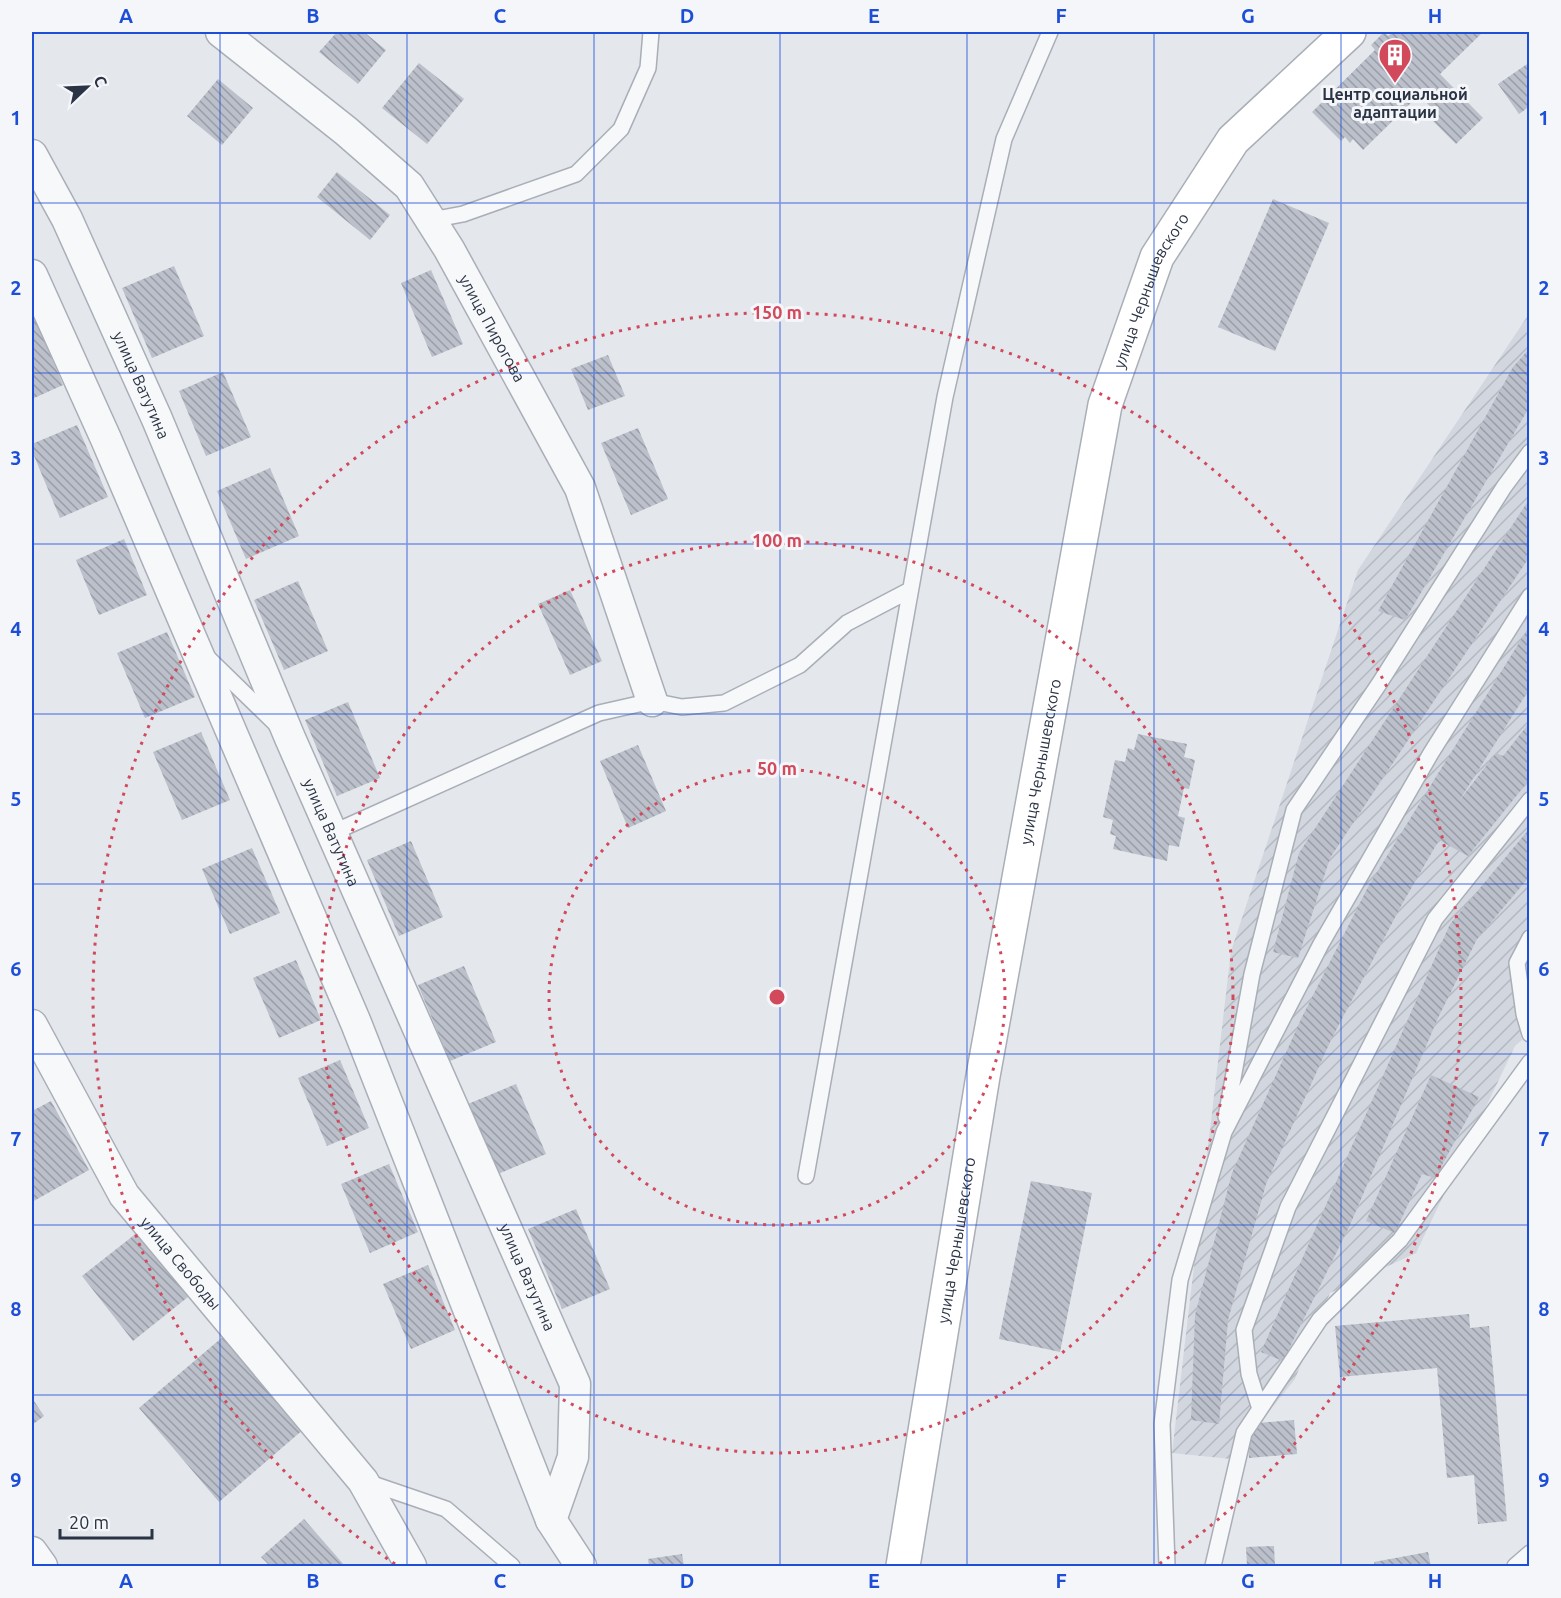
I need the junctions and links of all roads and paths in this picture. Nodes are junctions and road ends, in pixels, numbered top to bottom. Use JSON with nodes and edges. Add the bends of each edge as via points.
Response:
{"nodes":[{"id":1,"x":221,"y":32,"type":"edge"},
{"id":2,"x":651,"y":32,"type":"edge"},
{"id":3,"x":1050,"y":32,"type":"edge"},
{"id":4,"x":1349,"y":32,"type":"edge"},
{"id":5,"x":32,"y":155,"type":"edge"},
{"id":6,"x":431,"y":220,"type":"junction"},
{"id":7,"x":32,"y":275,"type":"edge"},
{"id":8,"x":1530,"y":452,"type":"edge"},
{"id":9,"x":910,"y":590,"type":"junction"},
{"id":10,"x":1530,"y":596,"type":"edge"},
{"id":11,"x":194,"y":644,"type":"junction"},
{"id":12,"x":652,"y":701,"type":"junction"},
{"id":13,"x":290,"y":738,"type":"junction"},
{"id":14,"x":1530,"y":800,"type":"edge"},
{"id":15,"x":332,"y":833,"type":"junction"},
{"id":16,"x":1530,"y":938,"type":"edge"},
{"id":17,"x":32,"y":1024,"type":"edge"},
{"id":18,"x":1530,"y":1034,"type":"edge"},
{"id":19,"x":1530,"y":1062,"type":"edge"},
{"id":20,"x":1224,"y":1132,"type":"junction"},
{"id":21,"x":806,"y":1176,"type":"dead end"},
{"id":22,"x":1260,"y":1409,"type":"junction"},
{"id":23,"x":363,"y":1481,"type":"junction"},
{"id":24,"x":551,"y":1520,"type":"junction"},
{"id":25,"x":32,"y":1552,"type":"edge"},
{"id":26,"x":1530,"y":1553,"type":"edge"},
{"id":27,"x":42,"y":1566,"type":"edge"},
{"id":28,"x":411,"y":1566,"type":"edge"},
{"id":29,"x":512,"y":1566,"type":"edge"},
{"id":30,"x":581,"y":1566,"type":"edge"},
{"id":31,"x":903,"y":1566,"type":"edge"},
{"id":32,"x":1167,"y":1566,"type":"edge"},
{"id":33,"x":1213,"y":1566,"type":"edge"},
{"id":34,"x":1515,"y":1566,"type":"edge"}],
"edges":[{"from":1,"to":6,"type":"street","name":"улица Пирогова","via":[[409,186]]},
{"from":2,"to":6,"type":"lane","via":[[648,68],[621,129],[576,174],[463,214]]},
{"from":3,"to":9,"type":"lane","via":[[1004,139],[945,397]]},
{"from":4,"to":31,"type":"main road","name":"улица Чернышевского","via":[[1233,140],[1157,257],[1105,405],[983,1076]]},
{"from":5,"to":13,"type":"street","name":"улица Ватутина","via":[[67,219],[158,419]]},
{"from":6,"to":12,"type":"street","name":"улица Пирогова","via":[[580,488]]},
{"from":7,"to":11,"type":"street"},
{"from":8,"to":20,"type":"lane","via":[[1294,810],[1252,974]]},
{"from":9,"to":12,"type":"lane","via":[[847,623],[800,666],[724,703],[682,707]]},
{"from":9,"to":21,"type":"lane"},
{"from":10,"to":20,"type":"lane","via":[[1431,753],[1320,944]]},
{"from":11,"to":13,"type":"lane"},
{"from":11,"to":24,"type":"street","via":[[356,1023]]},
{"from":12,"to":15,"type":"lane","via":[[599,713]]},
{"from":13,"to":15,"type":"street","name":"улица Ватутина"},
{"from":14,"to":22,"type":"lane","via":[[1435,919],[1288,1207],[1244,1330],[1249,1374]]},
{"from":15,"to":24,"type":"street","name":"улица Ватутина","via":[[575,1384],[573,1457]]},
{"from":16,"to":18,"type":"lane","via":[[1517,963]]},
{"from":17,"to":23,"type":"street","name":"улица Свободы","via":[[124,1195]]},
{"from":19,"to":22,"type":"lane","via":[[1400,1240],[1320,1319]]},
{"from":20,"to":32,"type":"lane","via":[[1180,1280],[1162,1424]]},
{"from":22,"to":33,"type":"lane","via":[[1244,1433]]},
{"from":23,"to":28,"type":"street","name":"улица Свободы"},
{"from":23,"to":29,"type":"lane","via":[[446,1509]]},
{"from":24,"to":30,"type":"street"},
{"from":25,"to":27,"type":"street"},
{"from":26,"to":34,"type":"lane"}]}
